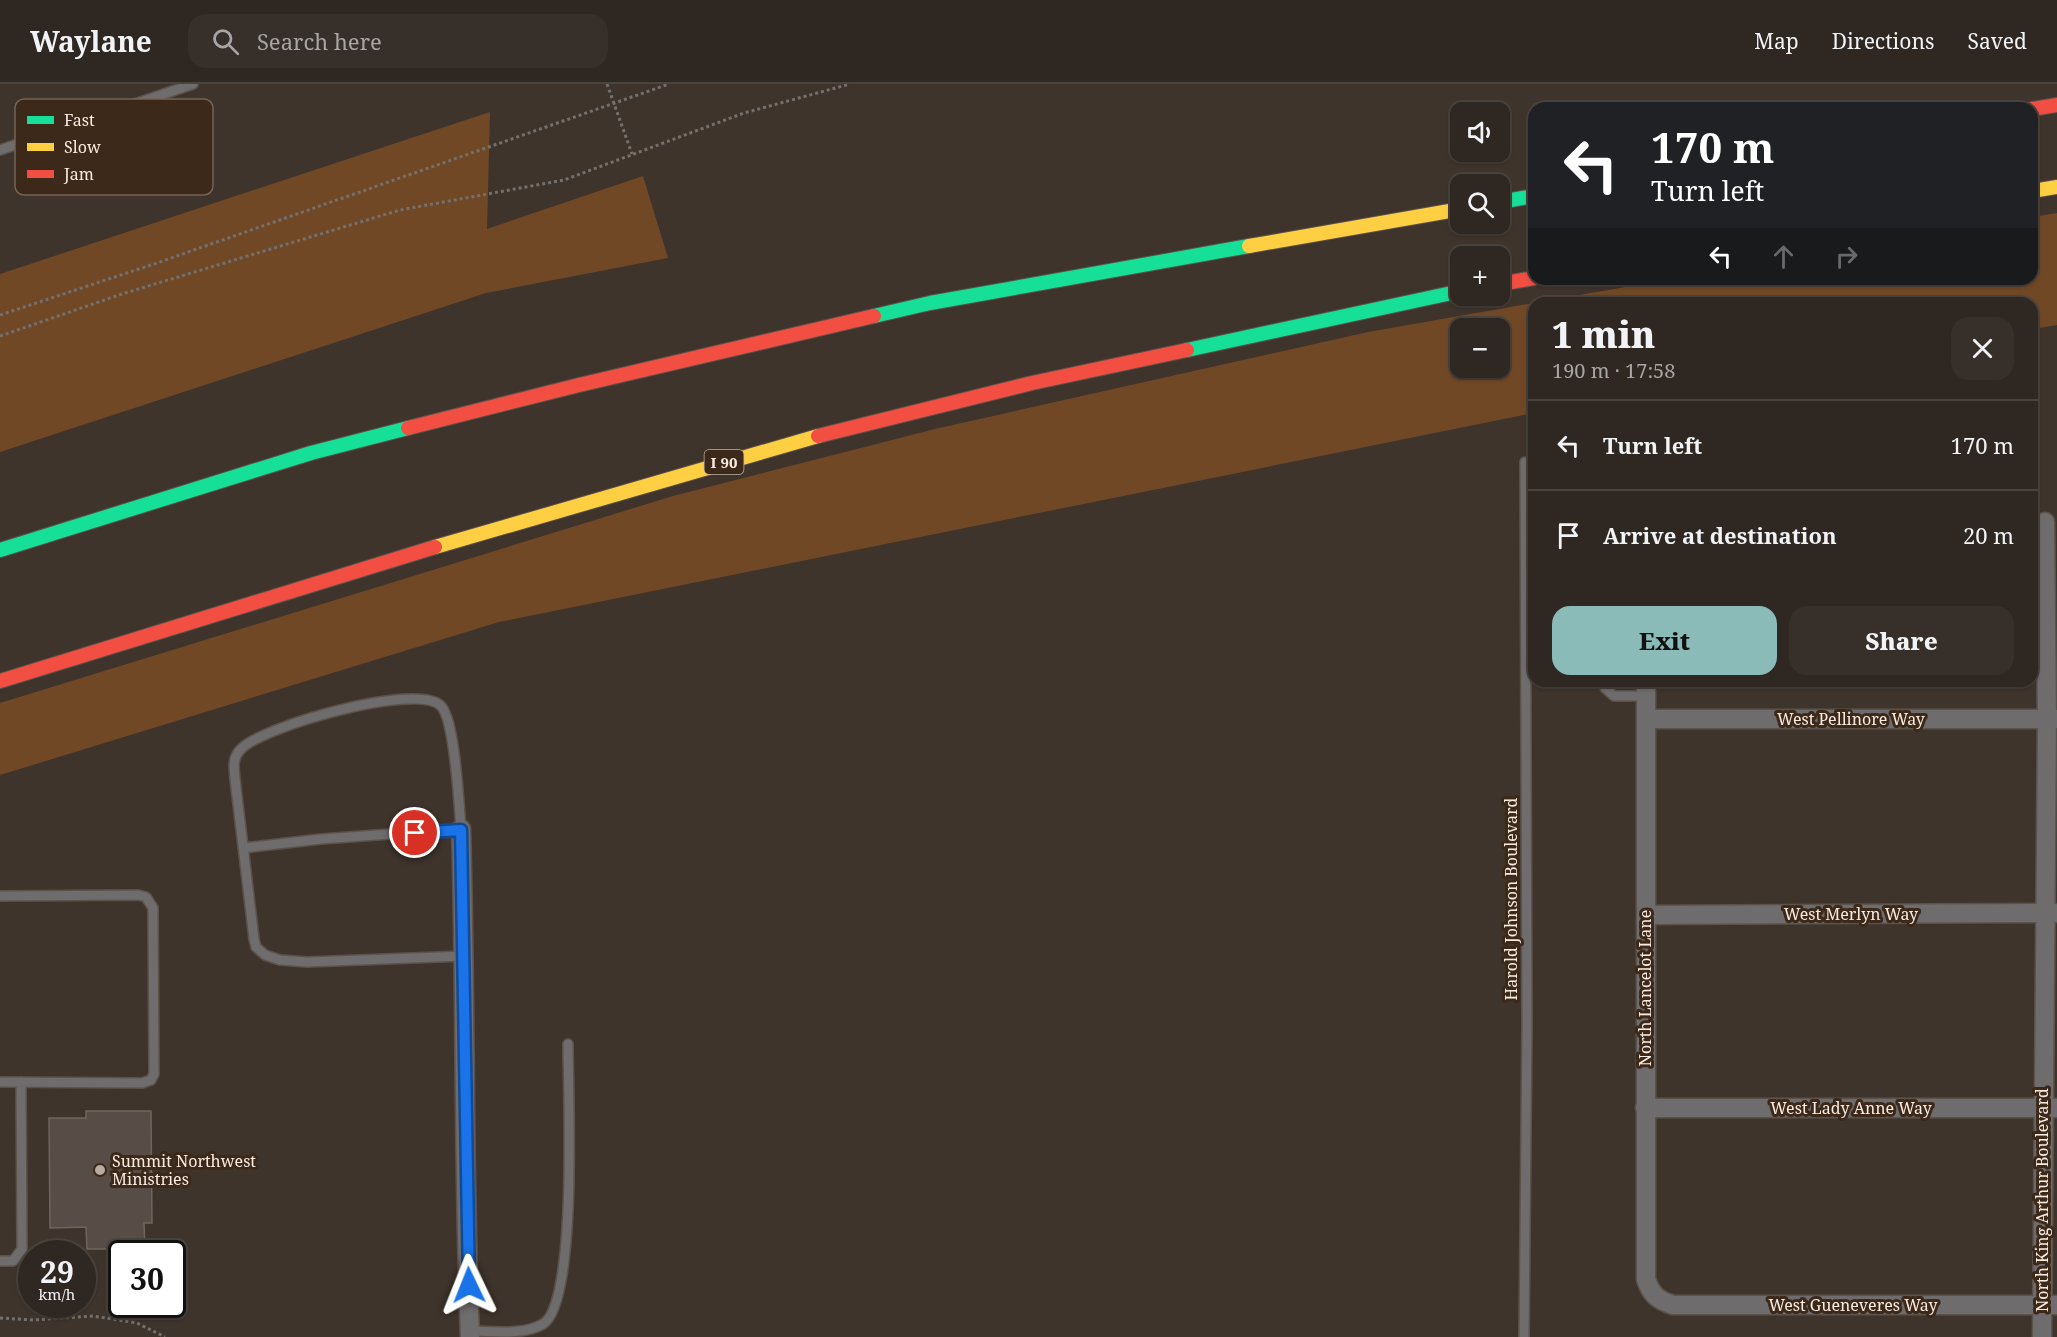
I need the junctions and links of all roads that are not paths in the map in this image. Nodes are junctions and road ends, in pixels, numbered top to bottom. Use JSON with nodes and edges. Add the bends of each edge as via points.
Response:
{"nodes":[{"id":1,"x":193,"y":84,"type":"edge"},
{"id":2,"x":149,"y":99,"type":"edge"},
{"id":3,"x":2057,"y":105,"type":"edge"},
{"id":4,"x":2038,"y":108,"type":"edge"},
{"id":5,"x":15,"y":145,"type":"edge"},
{"id":6,"x":0,"y":150,"type":"edge"},
{"id":7,"x":2057,"y":187,"type":"edge"},
{"id":8,"x":2038,"y":190,"type":"edge"},
{"id":9,"x":1528,"y":197,"type":"edge"},
{"id":10,"x":1510,"y":200,"type":"edge"},
{"id":11,"x":1450,"y":211,"type":"edge"},
{"id":12,"x":1528,"y":279,"type":"edge"},
{"id":13,"x":1510,"y":282,"type":"edge"},
{"id":14,"x":1450,"y":293,"type":"edge"},
{"id":15,"x":1524,"y":462,"type":"dead end"},
{"id":16,"x":2045,"y":522,"type":"edge"},
{"id":17,"x":0,"y":550,"type":"edge"},
{"id":18,"x":0,"y":681,"type":"edge"},
{"id":19,"x":1605,"y":687,"type":"edge"},
{"id":20,"x":1646,"y":688,"type":"edge"},
{"id":21,"x":1646,"y":719,"type":"junction"},
{"id":22,"x":2052,"y":719,"type":"edge"},
{"id":23,"x":461,"y":830,"type":"junction"},
{"id":24,"x":243,"y":848,"type":"junction"},
{"id":25,"x":0,"y":896,"type":"edge"},
{"id":26,"x":2051,"y":913,"type":"edge"},
{"id":27,"x":1646,"y":915,"type":"junction"},
{"id":28,"x":465,"y":956,"type":"junction"},
{"id":29,"x":568,"y":1044,"type":"dead end"},
{"id":30,"x":0,"y":1082,"type":"edge"},
{"id":31,"x":21,"y":1082,"type":"junction"},
{"id":32,"x":1645,"y":1108,"type":"junction"},
{"id":33,"x":2050,"y":1108,"type":"edge"},
{"id":34,"x":0,"y":1261,"type":"edge"},
{"id":35,"x":1652,"y":1294,"type":"joint"},
{"id":36,"x":2050,"y":1305,"type":"edge"},
{"id":37,"x":470,"y":1334,"type":"edge"},
{"id":38,"x":1524,"y":1337,"type":"edge"},
{"id":39,"x":2042,"y":1337,"type":"edge"}],
"edges":[{"from":1,"to":2,"type":"lane"},
{"from":3,"to":4,"type":"highway"},
{"from":5,"to":6,"type":"lane"},
{"from":7,"to":8,"type":"highway"},
{"from":9,"to":10,"type":"highway"},
{"from":11,"to":17,"type":"highway","via":[[895,311],[311,453]]},
{"from":12,"to":13,"type":"highway"},
{"from":14,"to":18,"type":"highway","number":"I 90","via":[[1032,382],[867,423],[463,538]]},
{"from":15,"to":38,"type":"lane","name":"Harold Johnson Boulevard"},
{"from":16,"to":22,"type":"street","name":"North King Arthur Boulevard"},
{"from":19,"to":20,"type":"lane","via":[[1614,696]]},
{"from":20,"to":21,"type":"street","name":"North Lancelot Lane"},
{"from":21,"to":22,"type":"street","name":"West Pellinore Way"},
{"from":21,"to":27,"type":"street","name":"North Lancelot Lane"},
{"from":22,"to":26,"type":"street","name":"North King Arthur Boulevard"},
{"from":23,"to":24,"type":"lane"},
{"from":23,"to":24,"type":"lane","via":[[450,723],[441,705],[427,698],[399,698],[379,700],[267,732],[240,750],[234,760]]},
{"from":23,"to":28,"type":"street"},
{"from":24,"to":28,"type":"lane","via":[[254,939],[265,956],[307,962]]},
{"from":25,"to":31,"type":"lane","via":[[138,895],[146,897],[153,909],[151,1080]]},
{"from":26,"to":27,"type":"street","name":"West Merlyn Way"},
{"from":26,"to":33,"type":"street","name":"North King Arthur Boulevard"},
{"from":27,"to":32,"type":"street","name":"North Lancelot Lane"},
{"from":28,"to":37,"type":"street"},
{"from":29,"to":37,"type":"lane","via":[[568,1226],[558,1303],[544,1323],[528,1330]]},
{"from":30,"to":31,"type":"lane"},
{"from":31,"to":34,"type":"lane","via":[[22,1249],[13,1261]]},
{"from":32,"to":33,"type":"street","name":"West Lady Anne Way"},
{"from":32,"to":35,"type":"street","name":"North Lancelot Lane","via":[[1646,1279]]},
{"from":33,"to":36,"type":"street","name":"North King Arthur Boulevard"},
{"from":35,"to":36,"type":"street","name":"West Gueneveres Way","via":[[1673,1305]]},
{"from":36,"to":39,"type":"street","name":"North King Arthur Boulevard"}]}
